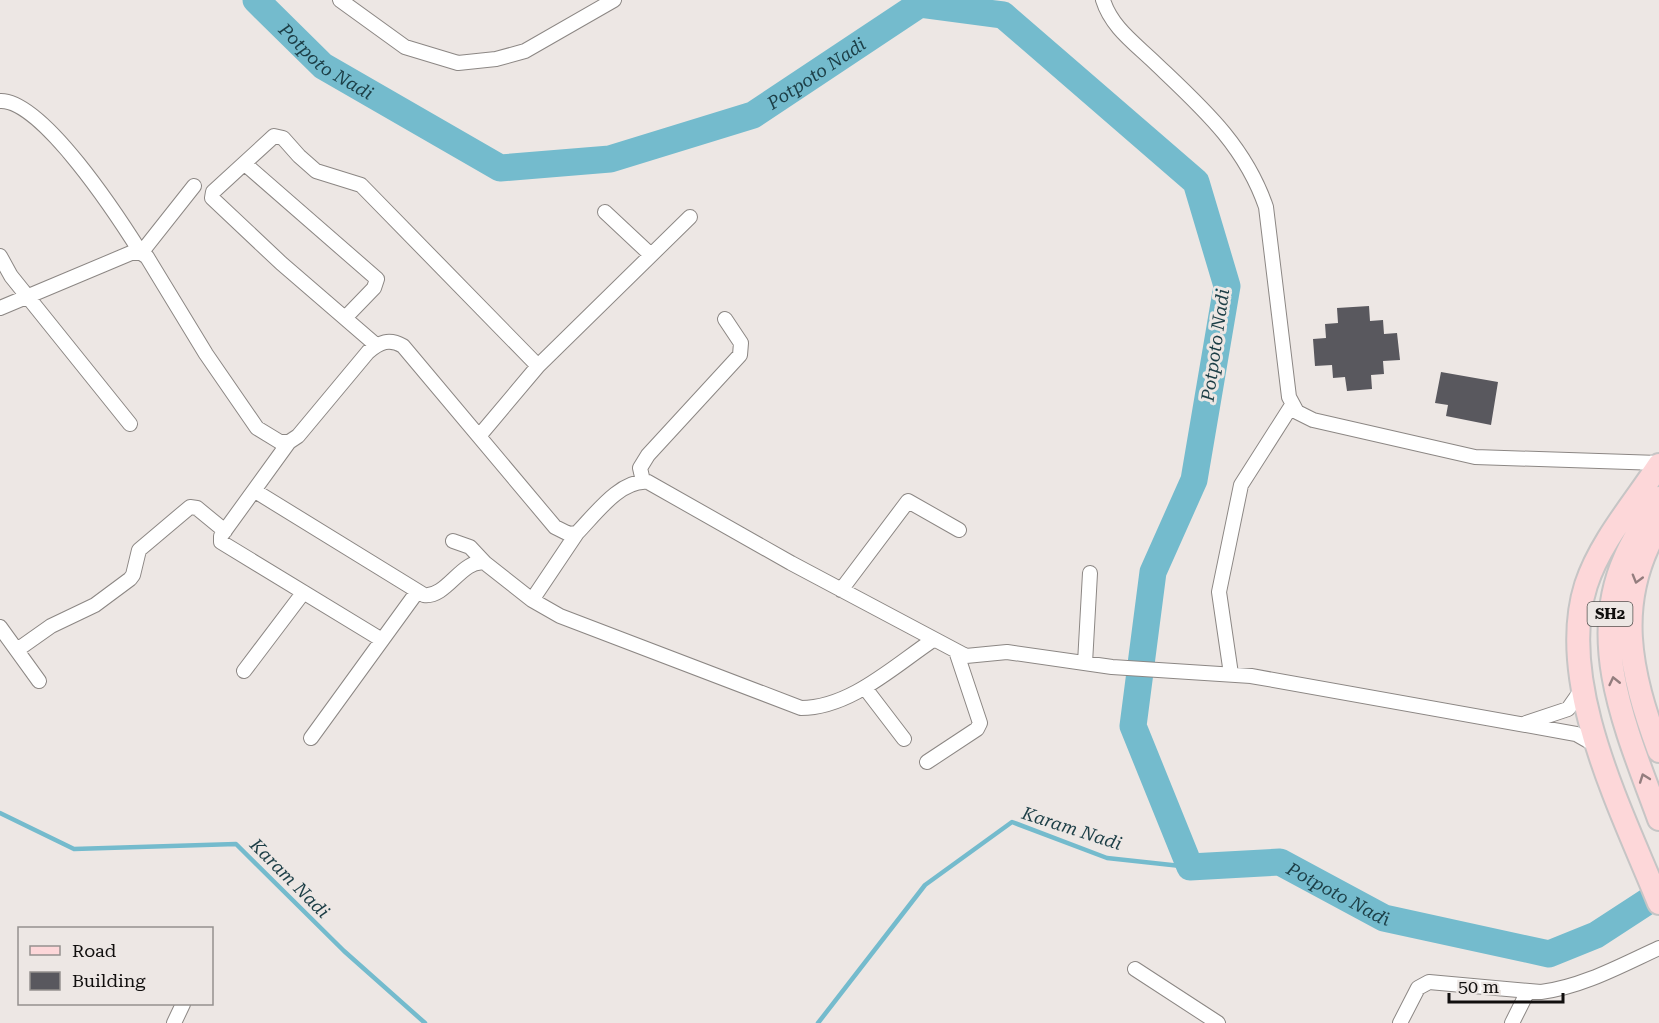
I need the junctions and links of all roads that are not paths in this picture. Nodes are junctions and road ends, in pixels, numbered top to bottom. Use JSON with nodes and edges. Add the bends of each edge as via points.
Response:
{"nodes":[{"id":1,"x":340,"y":0,"type":"edge"},
{"id":2,"x":614,"y":0,"type":"edge"},
{"id":3,"x":1103,"y":0,"type":"edge"},
{"id":4,"x":0,"y":101,"type":"edge"},
{"id":5,"x":239,"y":163,"type":"junction"},
{"id":6,"x":194,"y":186,"type":"dead end"},
{"id":7,"x":605,"y":212,"type":"dead end"},
{"id":8,"x":690,"y":217,"type":"dead end"},
{"id":9,"x":141,"y":252,"type":"junction"},
{"id":10,"x":651,"y":255,"type":"junction"},
{"id":11,"x":0,"y":256,"type":"edge"},
{"id":12,"x":28,"y":296,"type":"junction"},
{"id":13,"x":0,"y":308,"type":"edge"},
{"id":14,"x":345,"y":318,"type":"junction"},
{"id":15,"x":725,"y":318,"type":"dead end"},
{"id":16,"x":376,"y":345,"type":"junction"},
{"id":17,"x":538,"y":366,"type":"junction"},
{"id":18,"x":1292,"y":405,"type":"junction"},
{"id":19,"x":130,"y":424,"type":"dead end"},
{"id":20,"x":480,"y":435,"type":"junction"},
{"id":21,"x":289,"y":442,"type":"junction"},
{"id":22,"x":1659,"y":464,"type":"edge"},
{"id":23,"x":643,"y":481,"type":"junction"},
{"id":24,"x":255,"y":491,"type":"junction"},
{"id":25,"x":1659,"y":498,"type":"edge"},
{"id":26,"x":1659,"y":525,"type":"edge"},
{"id":27,"x":959,"y":530,"type":"dead end"},
{"id":28,"x":225,"y":531,"type":"junction"},
{"id":29,"x":577,"y":533,"type":"junction"},
{"id":30,"x":453,"y":542,"type":"dead end"},
{"id":31,"x":485,"y":563,"type":"junction"},
{"id":32,"x":1090,"y":573,"type":"dead end"},
{"id":33,"x":842,"y":590,"type":"junction"},
{"id":34,"x":417,"y":592,"type":"junction"},
{"id":35,"x":303,"y":593,"type":"junction"},
{"id":36,"x":532,"y":600,"type":"junction"},
{"id":37,"x":0,"y":627,"type":"edge"},
{"id":38,"x":382,"y":640,"type":"junction"},
{"id":39,"x":933,"y":640,"type":"junction"},
{"id":40,"x":17,"y":651,"type":"junction"},
{"id":41,"x":956,"y":651,"type":"junction"},
{"id":42,"x":1084,"y":663,"type":"junction"},
{"id":43,"x":244,"y":671,"type":"dead end"},
{"id":44,"x":1231,"y":674,"type":"junction"},
{"id":45,"x":39,"y":681,"type":"dead end"},
{"id":46,"x":865,"y":688,"type":"junction"},
{"id":47,"x":1582,"y":689,"type":"junction"},
{"id":48,"x":1524,"y":724,"type":"junction"},
{"id":49,"x":311,"y":738,"type":"dead end"},
{"id":50,"x":904,"y":739,"type":"dead end"},
{"id":51,"x":1655,"y":740,"type":"edge"},
{"id":52,"x":1599,"y":748,"type":"junction"},
{"id":53,"x":927,"y":762,"type":"dead end"},
{"id":54,"x":1659,"y":819,"type":"edge"},
{"id":55,"x":1659,"y":903,"type":"edge"},
{"id":56,"x":1659,"y":948,"type":"edge"},
{"id":57,"x":1135,"y":969,"type":"dead end"},
{"id":58,"x":1528,"y":991,"type":"junction"},
{"id":59,"x":183,"y":1005,"type":"edge"},
{"id":60,"x":174,"y":1023,"type":"edge"},
{"id":61,"x":1218,"y":1023,"type":"edge"},
{"id":62,"x":1400,"y":1023,"type":"edge"},
{"id":63,"x":1512,"y":1023,"type":"edge"}],
"edges":[{"from":1,"to":2,"type":"street","via":[[405,47],[458,63],[525,51]]},
{"from":3,"to":18,"type":"street","via":[[1120,32],[1225,131],[1259,186],[1266,207]]},
{"from":4,"to":9,"type":"street","via":[[9,100],[22,107],[67,150],[110,204]]},
{"from":5,"to":14,"type":"street","via":[[213,192],[213,200]]},
{"from":5,"to":14,"type":"street","via":[[377,280]]},
{"from":5,"to":17,"type":"street","via":[[277,135],[316,171],[362,185]]},
{"from":6,"to":9,"type":"street"},
{"from":7,"to":10,"type":"street"},
{"from":8,"to":10,"type":"street"},
{"from":9,"to":12,"type":"street"},
{"from":9,"to":21,"type":"street","via":[[257,428],[280,442]]},
{"from":10,"to":17,"type":"street"},
{"from":11,"to":12,"type":"street"},
{"from":12,"to":13,"type":"street"},
{"from":12,"to":19,"type":"street"},
{"from":14,"to":16,"type":"street"},
{"from":15,"to":23,"type":"street","via":[[741,344],[740,355],[648,455],[640,468]]},
{"from":16,"to":20,"type":"street","via":[[386,341],[403,346]]},
{"from":16,"to":21,"type":"street"},
{"from":17,"to":20,"type":"street"},
{"from":18,"to":22,"type":"street","via":[[1313,420],[1475,457]]},
{"from":18,"to":44,"type":"street","via":[[1241,485],[1219,592]]},
{"from":20,"to":29,"type":"street","via":[[555,528]]},
{"from":21,"to":24,"type":"street"},
{"from":22,"to":47,"type":"main road","via":[[1600,554],[1586,586],[1577,647]]},
{"from":23,"to":29,"type":"street","via":[[624,489]]},
{"from":23,"to":33,"type":"street"},
{"from":24,"to":28,"type":"street"},
{"from":24,"to":34,"type":"street"},
{"from":54,"to":25,"type":"main road","number":"SH2","one_way":true,"via":[[1629,738],[1608,636],[1611,604],[1624,560]]},
{"from":26,"to":51,"type":"main road","number":"SH2","one_way":true,"via":[[1634,584],[1630,631],[1632,663]]},
{"from":27,"to":33,"type":"street","via":[[908,501]]},
{"from":28,"to":35,"type":"street","via":[[221,539],[224,544]]},
{"from":28,"to":40,"type":"street","via":[[197,508],[190,507],[139,550],[130,579],[95,605],[51,626]]},
{"from":29,"to":36,"type":"street"},
{"from":30,"to":31,"type":"street","via":[[470,547]]},
{"from":31,"to":34,"type":"street","via":[[474,563],[432,595]]},
{"from":31,"to":36,"type":"street"},
{"from":32,"to":42,"type":"street"},
{"from":33,"to":39,"type":"street"},
{"from":34,"to":38,"type":"street"},
{"from":35,"to":38,"type":"street"},
{"from":35,"to":43,"type":"street"},
{"from":36,"to":46,"type":"street","via":[[560,616],[794,707],[812,707]]},
{"from":37,"to":40,"type":"street"},
{"from":38,"to":49,"type":"street"},
{"from":39,"to":41,"type":"street"},
{"from":39,"to":46,"type":"street"},
{"from":40,"to":45,"type":"street"},
{"from":41,"to":42,"type":"street","via":[[970,657],[1007,652]]},
{"from":41,"to":53,"type":"street","via":[[979,725]]},
{"from":42,"to":44,"type":"street"},
{"from":44,"to":48,"type":"street"},
{"from":46,"to":50,"type":"street"},
{"from":47,"to":48,"type":"street","via":[[1568,709]]},
{"from":47,"to":52,"type":"main road"},
{"from":48,"to":52,"type":"street","via":[[1576,734]]},
{"from":52,"to":55,"type":"main road"},
{"from":56,"to":58,"type":"street","via":[[1558,990]]},
{"from":57,"to":61,"type":"street"},
{"from":58,"to":62,"type":"street","via":[[1429,982],[1418,988]]},
{"from":58,"to":63,"type":"street"},
{"from":59,"to":60,"type":"street"}]}
